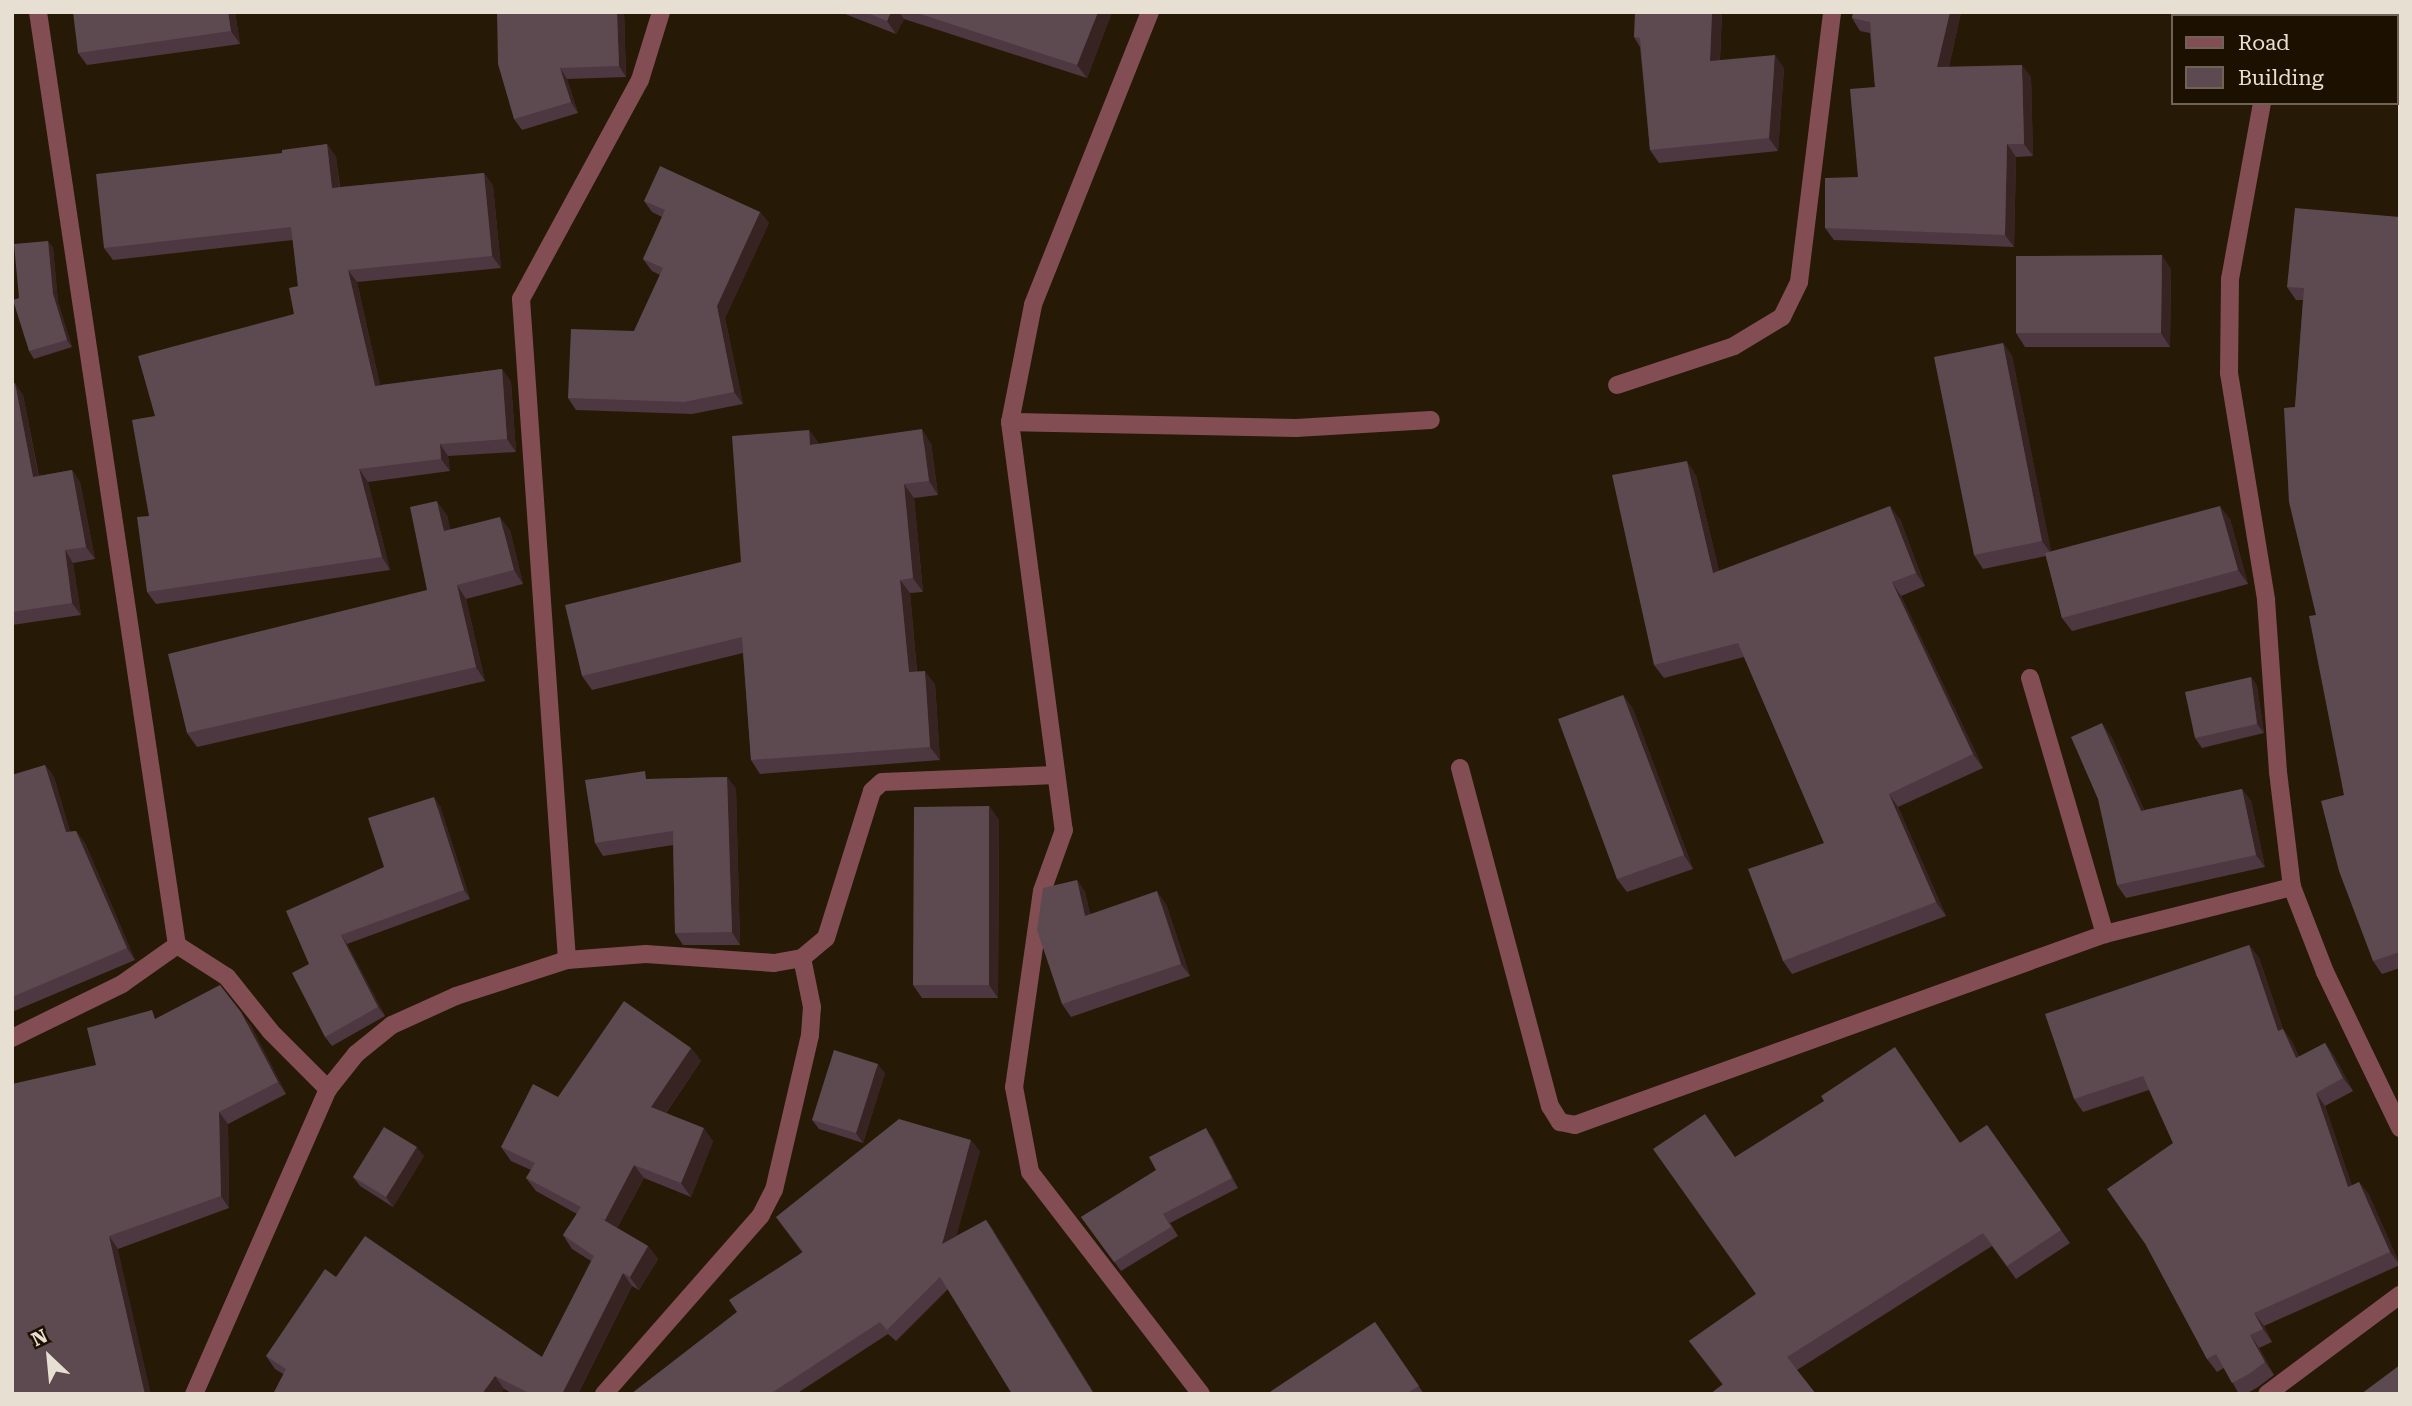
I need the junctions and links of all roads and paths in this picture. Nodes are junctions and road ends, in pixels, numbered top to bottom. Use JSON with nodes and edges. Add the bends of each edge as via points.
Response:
{"nodes":[{"id":1,"x":38,"y":12,"type":"edge"},
{"id":2,"x":662,"y":12,"type":"edge"},
{"id":3,"x":1150,"y":12,"type":"edge"},
{"id":4,"x":1832,"y":12,"type":"edge"},
{"id":5,"x":2262,"y":105,"type":"edge"},
{"id":6,"x":1617,"y":385,"type":"dead end"},
{"id":7,"x":1431,"y":420,"type":"dead end"},
{"id":8,"x":1010,"y":422,"type":"junction"},
{"id":9,"x":2030,"y":678,"type":"dead end"},
{"id":10,"x":1460,"y":768,"type":"dead end"},
{"id":11,"x":1055,"y":775,"type":"junction"},
{"id":12,"x":2292,"y":887,"type":"junction"},
{"id":13,"x":2105,"y":934,"type":"junction"},
{"id":14,"x":177,"y":945,"type":"junction"},
{"id":15,"x":802,"y":958,"type":"junction"},
{"id":16,"x":567,"y":960,"type":"junction"},
{"id":17,"x":12,"y":1038,"type":"edge"},
{"id":18,"x":328,"y":1089,"type":"junction"},
{"id":19,"x":2400,"y":1128,"type":"edge"},
{"id":20,"x":2400,"y":1295,"type":"edge"},
{"id":21,"x":194,"y":1394,"type":"edge"},
{"id":22,"x":604,"y":1394,"type":"edge"},
{"id":23,"x":1201,"y":1394,"type":"edge"},
{"id":24,"x":2267,"y":1394,"type":"edge"}],
"edges":[{"from":1,"to":14,"type":"street"},
{"from":2,"to":16,"type":"street","via":[[640,80],[521,299]]},
{"from":3,"to":8,"type":"street","via":[[1033,305]]},
{"from":4,"to":6,"type":"street","via":[[1799,282],[1782,317],[1734,346]]},
{"from":5,"to":12,"type":"street","via":[[2230,279],[2229,373],[2266,600],[2278,772]]},
{"from":7,"to":8,"type":"street","via":[[1296,428]]},
{"from":8,"to":11,"type":"street"},
{"from":9,"to":13,"type":"street"},
{"from":10,"to":13,"type":"street","via":[[1550,1106],[1560,1122],[1575,1125]]},
{"from":11,"to":15,"type":"street","via":[[882,782],[872,791],[826,938]]},
{"from":11,"to":23,"type":"street","via":[[1064,830],[1042,891],[1014,1087],[1021,1139],[1030,1172]]},
{"from":12,"to":13,"type":"street"},
{"from":12,"to":19,"type":"street","via":[[2325,972]]},
{"from":14,"to":17,"type":"street","via":[[122,984]]},
{"from":14,"to":18,"type":"street","via":[[227,977],[271,1032]]},
{"from":15,"to":16,"type":"street","via":[[774,963],[646,954]]},
{"from":15,"to":22,"type":"street","via":[[812,1007],[810,1035],[774,1190],[761,1215]]},
{"from":16,"to":18,"type":"street","via":[[456,996],[392,1026],[356,1054]]},
{"from":18,"to":21,"type":"street"},
{"from":20,"to":24,"type":"street"}]}
